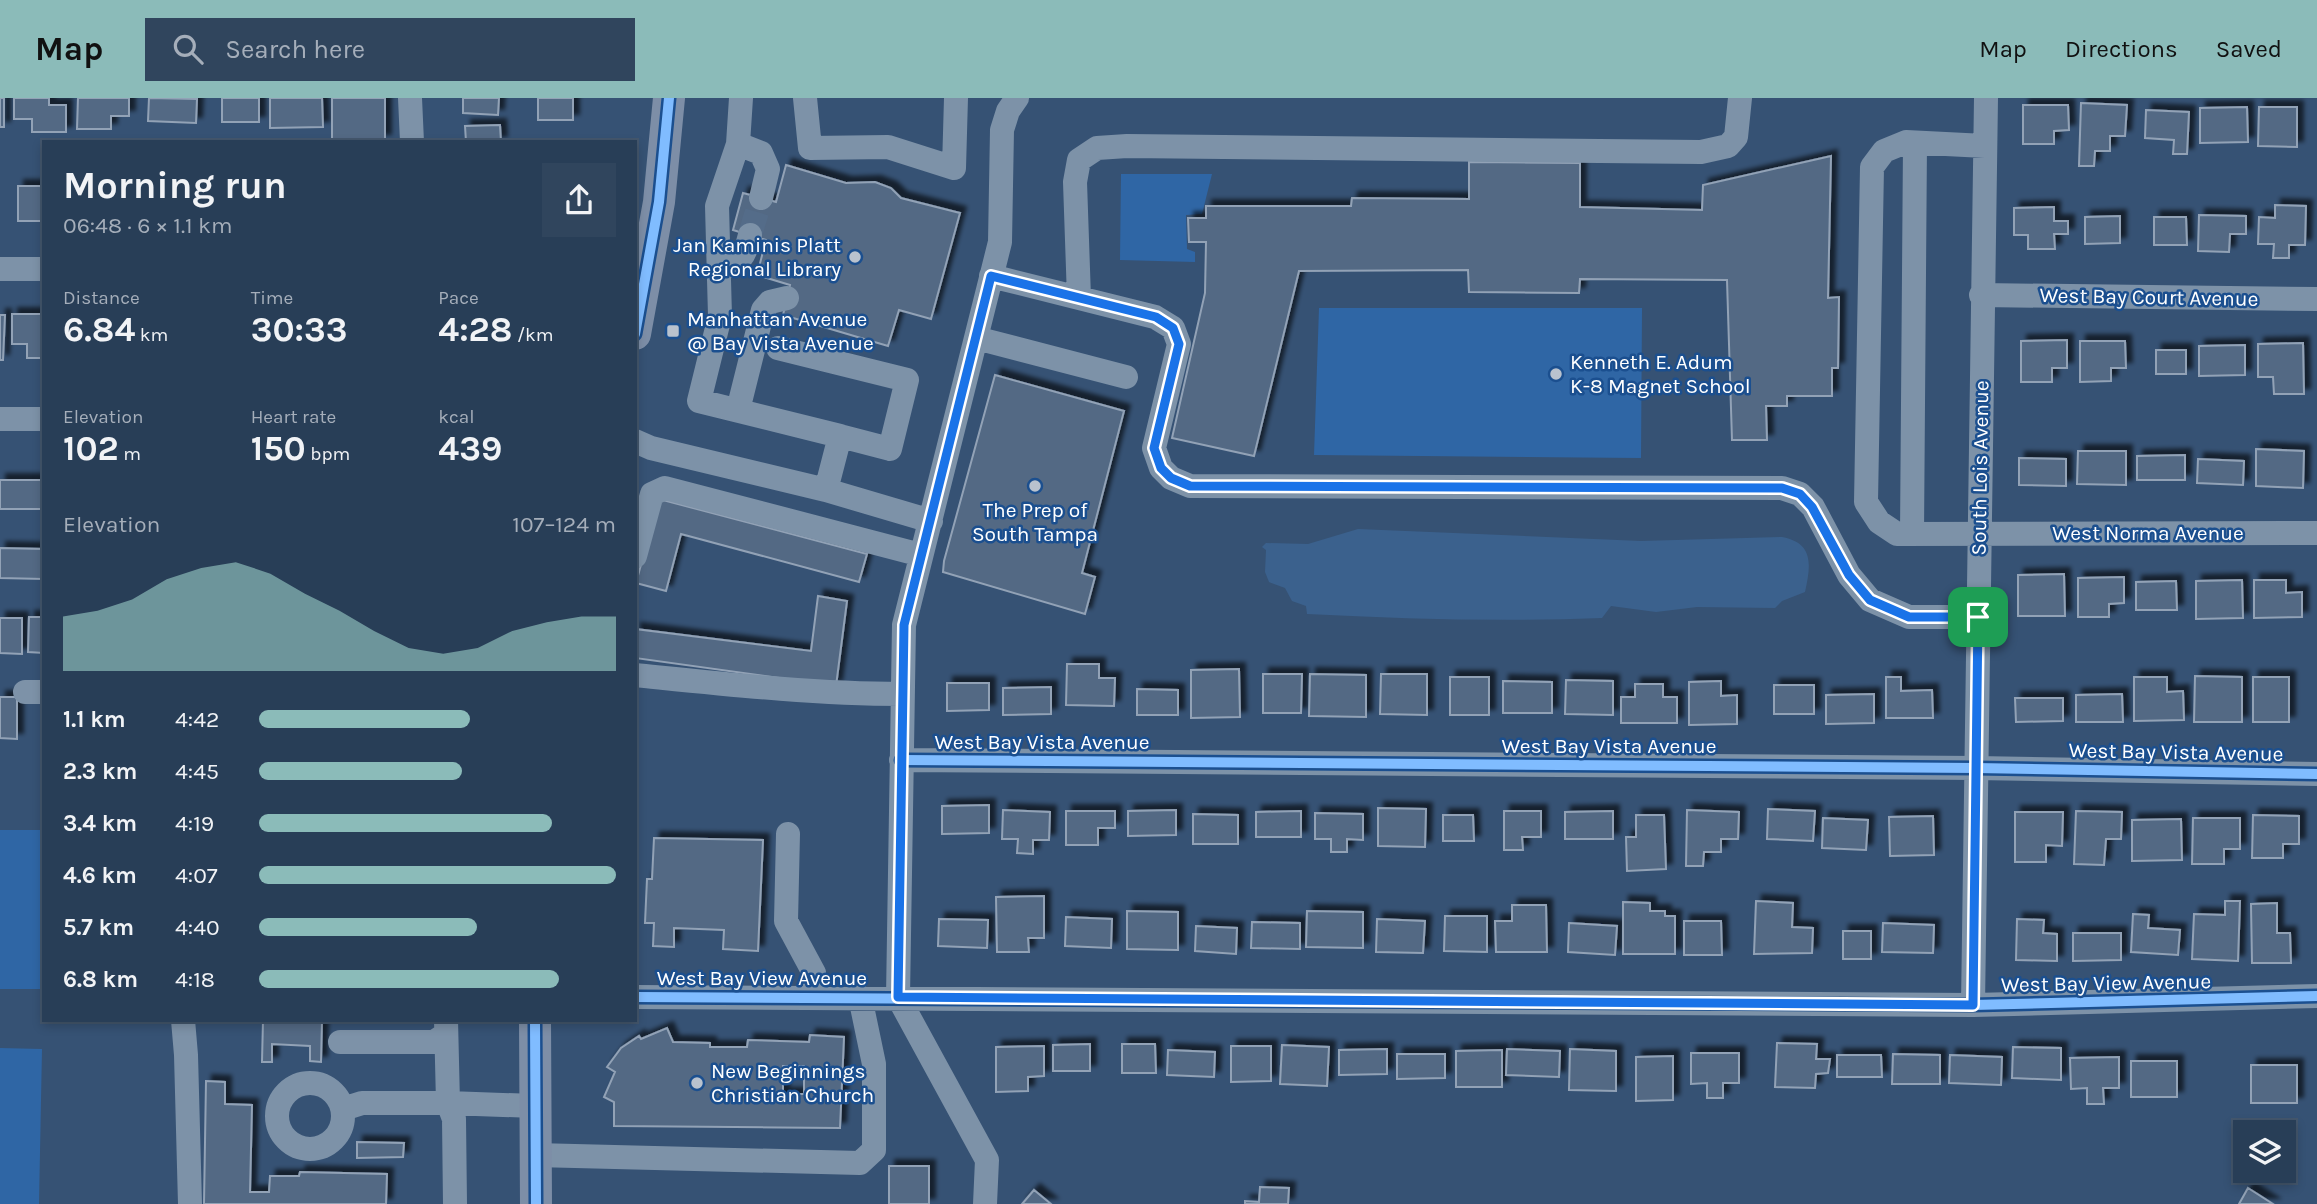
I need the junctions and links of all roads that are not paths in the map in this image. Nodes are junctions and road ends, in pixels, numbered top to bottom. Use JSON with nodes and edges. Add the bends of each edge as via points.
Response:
{"nodes":[{"id":1,"x":410,"y":98,"type":"edge"},
{"id":2,"x":668,"y":98,"type":"edge"},
{"id":3,"x":741,"y":98,"type":"edge"},
{"id":4,"x":805,"y":98,"type":"edge"},
{"id":5,"x":956,"y":98,"type":"edge"},
{"id":6,"x":1017,"y":98,"type":"edge"},
{"id":7,"x":1740,"y":98,"type":"edge"},
{"id":8,"x":1986,"y":98,"type":"edge"},
{"id":9,"x":412,"y":140,"type":"edge"},
{"id":10,"x":1915,"y":143,"type":"junction"},
{"id":11,"x":738,"y":144,"type":"junction"},
{"id":12,"x":1984,"y":146,"type":"junction"},
{"id":13,"x":761,"y":198,"type":"tunnel mouth"},
{"id":14,"x":750,"y":235,"type":"tunnel mouth"},
{"id":15,"x":0,"y":269,"type":"edge"},
{"id":16,"x":42,"y":269,"type":"edge"},
{"id":17,"x":718,"y":270,"type":"junction"},
{"id":18,"x":991,"y":276,"type":"junction"},
{"id":19,"x":1981,"y":295,"type":"junction"},
{"id":20,"x":787,"y":298,"type":"dead end"},
{"id":21,"x":1079,"y":298,"type":"junction"},
{"id":22,"x":2317,"y":299,"type":"edge"},
{"id":23,"x":637,"y":323,"type":"edge"},
{"id":24,"x":976,"y":338,"type":"junction"},
{"id":25,"x":778,"y":348,"type":"dead end"},
{"id":26,"x":1126,"y":377,"type":"dead end"},
{"id":27,"x":737,"y":410,"type":"junction"},
{"id":28,"x":0,"y":418,"type":"edge"},
{"id":29,"x":42,"y":419,"type":"edge"},
{"id":30,"x":840,"y":436,"type":"junction"},
{"id":31,"x":637,"y":441,"type":"edge"},
{"id":32,"x":826,"y":490,"type":"junction"},
{"id":33,"x":931,"y":521,"type":"junction"},
{"id":34,"x":1979,"y":533,"type":"junction"},
{"id":35,"x":2317,"y":533,"type":"edge"},
{"id":36,"x":1912,"y":534,"type":"junction"},
{"id":37,"x":637,"y":549,"type":"edge"},
{"id":38,"x":921,"y":555,"type":"junction"},
{"id":39,"x":1978,"y":617,"type":"junction"},
{"id":40,"x":637,"y":675,"type":"edge"},
{"id":41,"x":902,"y":694,"type":"junction"},
{"id":42,"x":901,"y":760,"type":"junction"},
{"id":43,"x":1976,"y":768,"type":"junction"},
{"id":44,"x":2317,"y":774,"type":"edge"},
{"id":45,"x":789,"y":834,"type":"dead end"},
{"id":46,"x":2317,"y":996,"type":"edge"},
{"id":47,"x":637,"y":997,"type":"edge"},
{"id":48,"x":816,"y":997,"type":"junction"},
{"id":49,"x":860,"y":997,"type":"junction"},
{"id":50,"x":898,"y":997,"type":"junction"},
{"id":51,"x":1973,"y":1005,"type":"junction"},
{"id":52,"x":183,"y":1022,"type":"edge"},
{"id":53,"x":535,"y":1022,"type":"edge"},
{"id":54,"x":446,"y":1027,"type":"edge"},
{"id":55,"x":340,"y":1042,"type":"dead end"},
{"id":56,"x":448,"y":1103,"type":"junction"},
{"id":57,"x":535,"y":1106,"type":"junction"},
{"id":58,"x":343,"y":1109,"type":"dead end"},
{"id":59,"x":536,"y":1156,"type":"junction"},
{"id":60,"x":190,"y":1204,"type":"edge"},
{"id":61,"x":455,"y":1204,"type":"edge"},
{"id":62,"x":536,"y":1204,"type":"edge"},
{"id":63,"x":985,"y":1204,"type":"edge"}],
"edges":[{"from":1,"to":9,"type":"street"},
{"from":2,"to":23,"type":"main road","via":[[659,202]]},
{"from":3,"to":11,"type":"street"},
{"from":4,"to":5,"type":"street","via":[[810,148],[888,147],[954,169]]},
{"from":6,"to":18,"type":"street","via":[[1002,130],[1000,242]]},
{"from":7,"to":21,"type":"street","via":[[1736,137],[1728,146],[1701,152],[1097,148],[1079,159],[1075,182]]},
{"from":8,"to":12,"type":"street","name":"South Lois Avenue"},
{"from":10,"to":12,"type":"street"},
{"from":10,"to":36,"type":"street"},
{"from":10,"to":36,"type":"street","via":[[1884,151],[1872,167],[1866,502],[1879,522],[1897,534]]},
{"from":11,"to":13,"type":"street","via":[[761,153],[768,169]]},
{"from":11,"to":17,"type":"street","via":[[717,206]]},
{"from":12,"to":19,"type":"street","name":"South Lois Avenue"},
{"from":14,"to":17,"type":"street","via":[[746,253],[737,263]]},
{"from":15,"to":16,"type":"street"},
{"from":17,"to":27,"type":"street","via":[[720,316],[699,401]]},
{"from":18,"to":21,"type":"street"},
{"from":18,"to":24,"type":"street"},
{"from":19,"to":22,"type":"street","name":"West Bay Court Avenue"},
{"from":19,"to":34,"type":"street","name":"South Lois Avenue"},
{"from":20,"to":27,"type":"street","via":[[770,302],[763,310]]},
{"from":21,"to":39,"type":"street","via":[[1156,317],[1173,328],[1179,344],[1154,448],[1161,468],[1190,486],[1782,488],[1800,494],[1812,507],[1849,575],[1870,600],[1909,617]]},
{"from":24,"to":26,"type":"street"},
{"from":24,"to":33,"type":"street"},
{"from":25,"to":30,"type":"street","via":[[907,380],[890,449]]},
{"from":27,"to":30,"type":"street"},
{"from":28,"to":29,"type":"street"},
{"from":30,"to":32,"type":"street"},
{"from":31,"to":32,"type":"street"},
{"from":32,"to":33,"type":"street"},
{"from":33,"to":38,"type":"street"},
{"from":34,"to":35,"type":"street","name":"West Norma Avenue"},
{"from":34,"to":36,"type":"street","name":"West Norma Avenue"},
{"from":34,"to":39,"type":"street","name":"South Lois Avenue"},
{"from":37,"to":38,"type":"street","via":[[652,494],[665,488]]},
{"from":38,"to":41,"type":"street","via":[[904,625]]},
{"from":39,"to":43,"type":"street","name":"South Lois Avenue"},
{"from":40,"to":41,"type":"street"},
{"from":41,"to":42,"type":"street"},
{"from":42,"to":43,"type":"street","name":"West Bay Vista Avenue"},
{"from":42,"to":50,"type":"street"},
{"from":43,"to":44,"type":"street","name":"West Bay Vista Avenue"},
{"from":43,"to":51,"type":"street","name":"South Lois Avenue"},
{"from":45,"to":48,"type":"street","via":[[786,921],[814,973]]},
{"from":46,"to":51,"type":"street","name":"West Bay View Avenue"},
{"from":47,"to":48,"type":"street","name":"West Bay View Avenue"},
{"from":48,"to":49,"type":"street","name":"West Bay View Avenue"},
{"from":49,"to":50,"type":"street","name":"West Bay View Avenue"},
{"from":49,"to":59,"type":"street","via":[[874,1064],[874,1150],[860,1163]]},
{"from":50,"to":51,"type":"street","name":"West Bay View Avenue"},
{"from":50,"to":63,"type":"street","via":[[987,1160]]},
{"from":52,"to":60,"type":"street"},
{"from":53,"to":57,"type":"main road"},
{"from":54,"to":55,"type":"street","via":[[434,1042]]},
{"from":54,"to":56,"type":"street"},
{"from":56,"to":57,"type":"street"},
{"from":56,"to":58,"type":"street","via":[[362,1103]]},
{"from":56,"to":61,"type":"street","via":[[454,1119]]},
{"from":57,"to":59,"type":"main road"},
{"from":59,"to":62,"type":"main road"}]}
